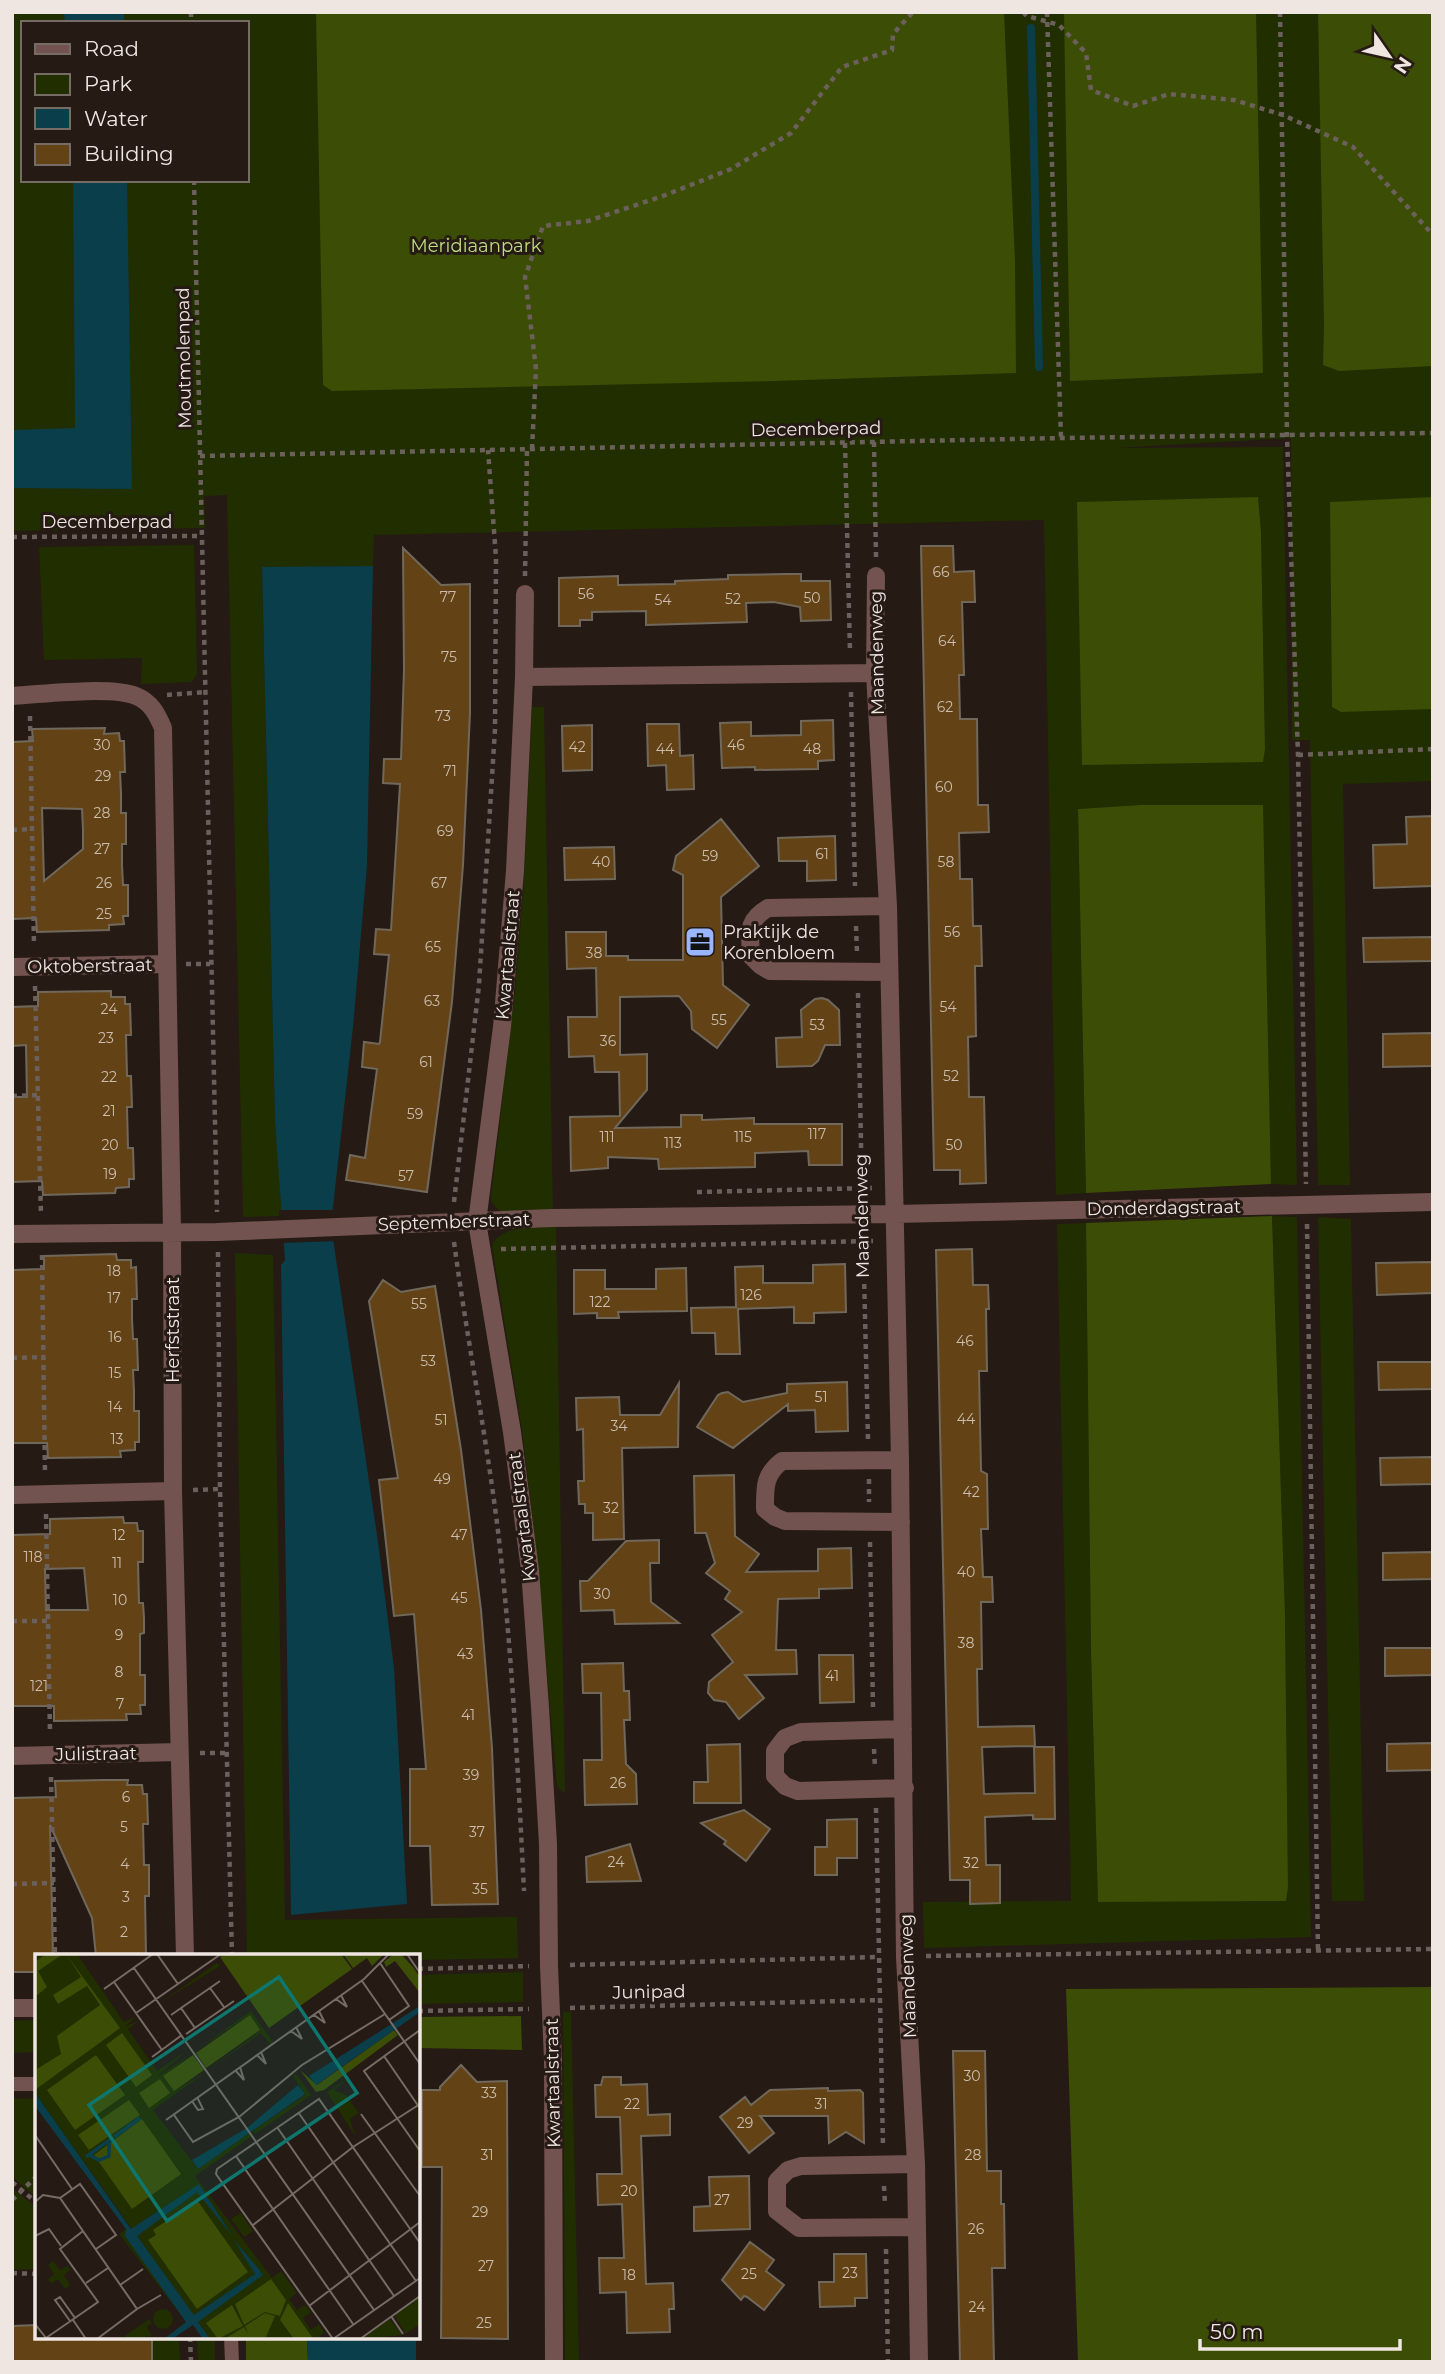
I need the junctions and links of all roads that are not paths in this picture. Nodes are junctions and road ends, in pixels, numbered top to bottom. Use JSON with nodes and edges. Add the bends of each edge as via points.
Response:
{"nodes":[{"id":1,"x":876,"y":576,"type":"road end"},
{"id":2,"x":525,"y":594,"type":"road end"},
{"id":3,"x":875,"y":673,"type":"junction"},
{"id":4,"x":524,"y":677,"type":"junction"},
{"id":5,"x":21,"y":695,"type":"edge"},
{"id":6,"x":888,"y":906,"type":"junction"},
{"id":7,"x":167,"y":964,"type":"junction"},
{"id":8,"x":12,"y":967,"type":"edge"},
{"id":9,"x":888,"y":972,"type":"junction"},
{"id":10,"x":1433,"y":1202,"type":"edge"},
{"id":11,"x":895,"y":1214,"type":"junction"},
{"id":12,"x":477,"y":1222,"type":"junction"},
{"id":13,"x":173,"y":1231,"type":"junction"},
{"id":14,"x":12,"y":1234,"type":"edge"},
{"id":15,"x":900,"y":1460,"type":"junction"},
{"id":16,"x":173,"y":1491,"type":"junction"},
{"id":17,"x":12,"y":1495,"type":"edge"},
{"id":18,"x":901,"y":1522,"type":"junction"},
{"id":19,"x":903,"y":1729,"type":"junction"},
{"id":20,"x":179,"y":1752,"type":"junction"},
{"id":21,"x":12,"y":1756,"type":"edge"},
{"id":22,"x":905,"y":1788,"type":"junction"},
{"id":23,"x":185,"y":1954,"type":"edge"},
{"id":24,"x":12,"y":2008,"type":"edge"},
{"id":25,"x":35,"y":2008,"type":"edge"},
{"id":26,"x":12,"y":2084,"type":"edge"},
{"id":27,"x":35,"y":2084,"type":"edge"},
{"id":28,"x":916,"y":2164,"type":"junction"},
{"id":29,"x":917,"y":2227,"type":"junction"},
{"id":30,"x":231,"y":2339,"type":"edge"},
{"id":31,"x":232,"y":2362,"type":"edge"},
{"id":32,"x":554,"y":2362,"type":"edge"},
{"id":33,"x":919,"y":2362,"type":"edge"}],
"edges":[{"from":1,"to":3,"type":"street","name":"Maandenweg"},
{"from":2,"to":4,"type":"street","name":"Kwartaalstraat"},
{"from":3,"to":4,"type":"street"},
{"from":3,"to":6,"type":"street","name":"Maandenweg"},
{"from":4,"to":12,"type":"street","name":"Kwartaalstraat","via":[[504,1001]]},
{"from":5,"to":7,"type":"street","name":"Herfststraat","via":[[120,691],[138,696],[152,707],[163,728]]},
{"from":6,"to":9,"type":"street","name":"Maandenweg"},
{"from":6,"to":9,"type":"street","via":[[768,908],[750,925],[751,956],[770,971]]},
{"from":7,"to":8,"type":"street","name":"Oktoberstraat"},
{"from":7,"to":13,"type":"street","name":"Herfststraat"},
{"from":9,"to":11,"type":"street","name":"Maandenweg"},
{"from":10,"to":11,"type":"street","name":"Donderdagstraat"},
{"from":11,"to":12,"type":"street","name":"Septemberstraat"},
{"from":11,"to":15,"type":"street","name":"Maandenweg"},
{"from":12,"to":13,"type":"street","name":"Septemberstraat"},
{"from":12,"to":32,"type":"street","name":"Kwartaalstraat","via":[[530,1570],[548,1844]]},
{"from":13,"to":14,"type":"street","name":"Septemberstraat"},
{"from":13,"to":16,"type":"street","name":"Herfststraat"},
{"from":15,"to":18,"type":"street","name":"Maandenweg"},
{"from":15,"to":18,"type":"street","via":[[782,1461],[765,1481],[765,1509],[785,1521]]},
{"from":16,"to":17,"type":"street"},
{"from":16,"to":20,"type":"street","name":"Herfststraat"},
{"from":18,"to":19,"type":"street","name":"Maandenweg"},
{"from":19,"to":22,"type":"street","name":"Maandenweg"},
{"from":19,"to":22,"type":"street","via":[[801,1732],[785,1738],[775,1751],[775,1776],[798,1791]]},
{"from":20,"to":21,"type":"street","name":"Julistraat"},
{"from":20,"to":23,"type":"street","name":"Herfststraat"},
{"from":22,"to":28,"type":"street","name":"Maandenweg","via":[[905,1956]]},
{"from":24,"to":25,"type":"street"},
{"from":26,"to":27,"type":"lane"},
{"from":28,"to":29,"type":"street","name":"Maandenweg"},
{"from":28,"to":29,"type":"street","via":[[788,2170],[777,2181],[777,2211],[799,2228]]},
{"from":29,"to":33,"type":"street","name":"Maandenweg"},
{"from":30,"to":31,"type":"lane"}]}
